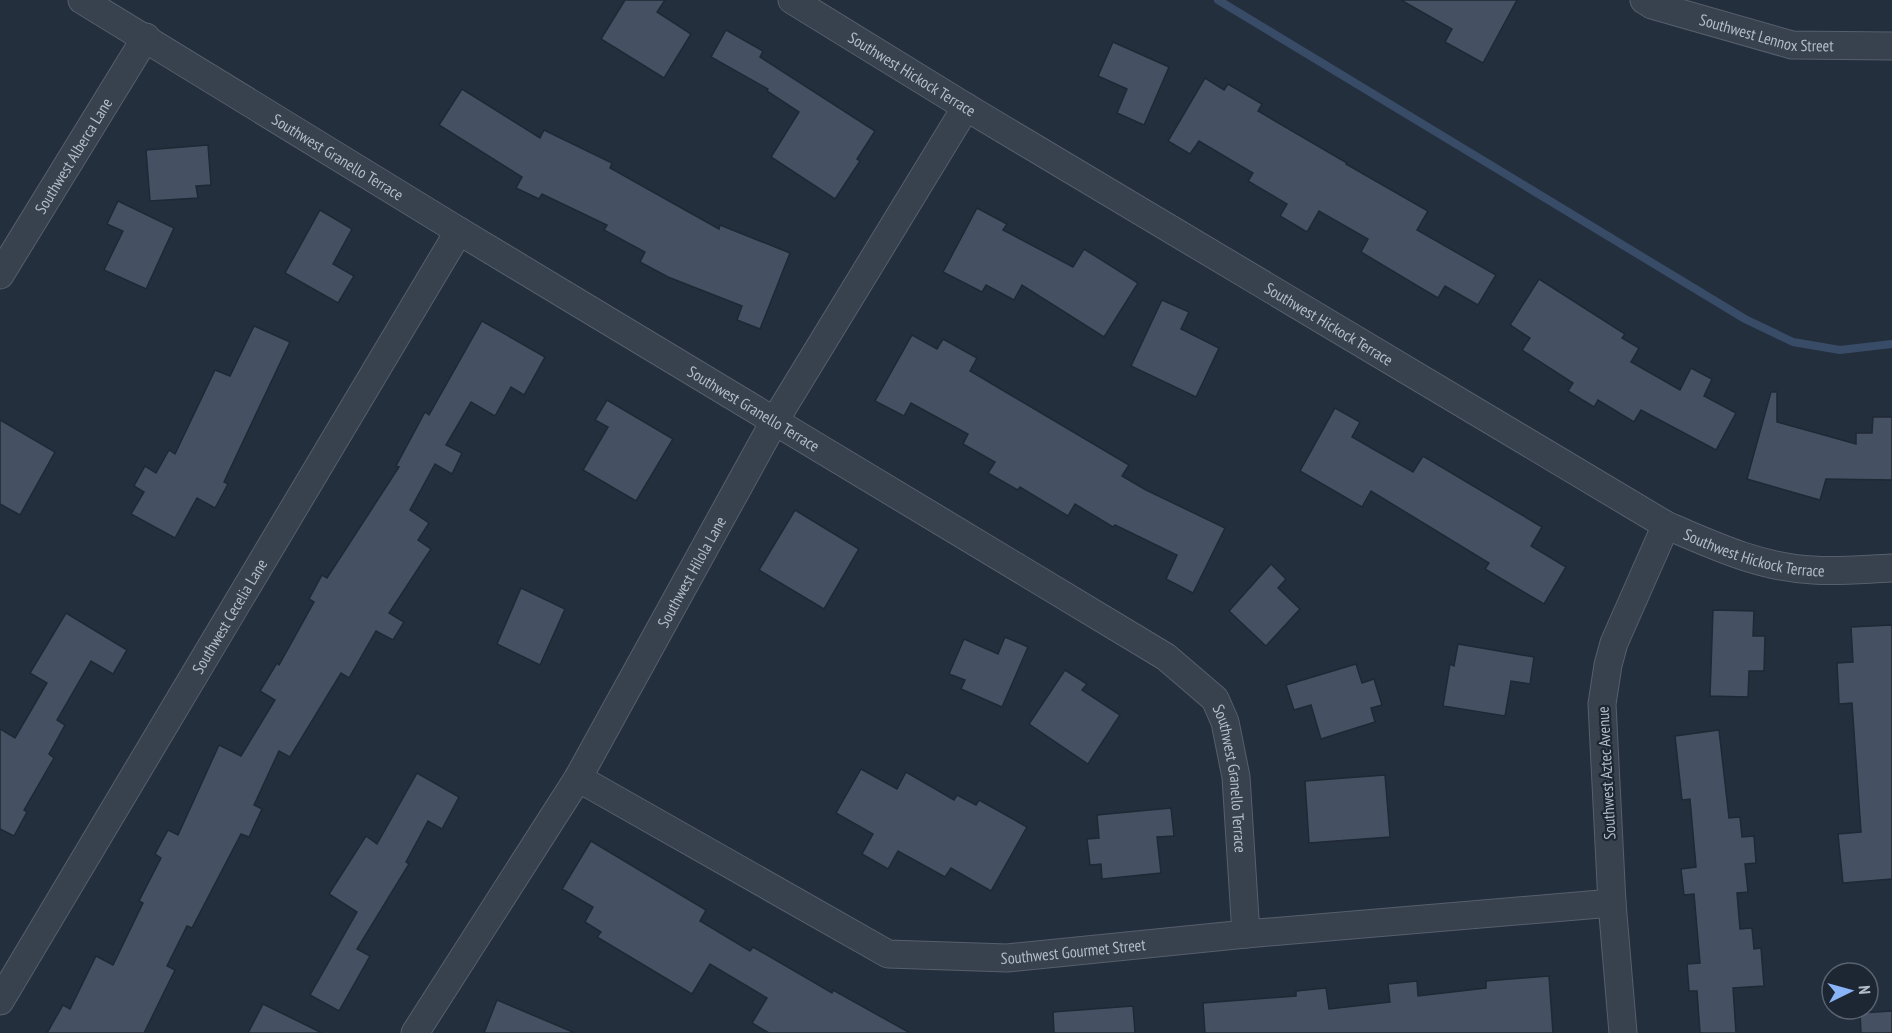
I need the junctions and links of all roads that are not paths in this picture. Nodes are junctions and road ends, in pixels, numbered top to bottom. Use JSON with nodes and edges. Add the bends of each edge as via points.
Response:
{"nodes":[{"id":1,"x":82,"y":0,"type":"edge"},
{"id":2,"x":792,"y":0,"type":"edge"},
{"id":3,"x":1644,"y":0,"type":"edge"},
{"id":4,"x":146,"y":37,"type":"junction"},
{"id":5,"x":1892,"y":46,"type":"edge"},
{"id":6,"x":966,"y":107,"type":"junction"},
{"id":7,"x":459,"y":231,"type":"junction"},
{"id":8,"x":0,"y":274,"type":"edge"},
{"id":9,"x":774,"y":422,"type":"junction"},
{"id":10,"x":1666,"y":525,"type":"junction"},
{"id":11,"x":1892,"y":568,"type":"edge"},
{"id":12,"x":578,"y":778,"type":"junction"},
{"id":13,"x":1612,"y":903,"type":"junction"},
{"id":14,"x":1246,"y":934,"type":"junction"},
{"id":15,"x":0,"y":1001,"type":"edge"},
{"id":16,"x":415,"y":1033,"type":"edge"},
{"id":17,"x":1623,"y":1033,"type":"edge"}],
"edges":[{"from":1,"to":4,"type":"street","name":"Southwest Granello Terrace"},
{"from":2,"to":6,"type":"street","name":"Southwest Hickock Terrace"},
{"from":3,"to":5,"type":"street","name":"Southwest Lennox Street","via":[[1792,45]]},
{"from":4,"to":7,"type":"street","name":"Southwest Granello Terrace"},
{"from":4,"to":8,"type":"street","name":"Southwest Alberca Lane"},
{"from":6,"to":9,"type":"street","name":"Southwest Hilola Lane"},
{"from":6,"to":10,"type":"street","name":"Southwest Hickock Terrace"},
{"from":7,"to":9,"type":"street","name":"Southwest Granello Terrace"},
{"from":7,"to":15,"type":"street","name":"Southwest Cecelia Lane"},
{"from":9,"to":12,"type":"street","name":"Southwest Hilola Lane"},
{"from":9,"to":14,"type":"street","name":"Southwest Granello Terrace","via":[[1166,657],[1215,699],[1225,722],[1236,777]]},
{"from":10,"to":11,"type":"street","name":"Southwest Hickock Terrace","via":[[1726,551],[1777,565],[1811,570]]},
{"from":10,"to":13,"type":"street","name":"Southwest Aztec Avenue","via":[[1614,644],[1602,704]]},
{"from":12,"to":14,"type":"street","name":"Southwest Gourmet Street","via":[[888,954],[1007,958]]},
{"from":12,"to":16,"type":"street","name":"Southwest Hilola Lane"},
{"from":13,"to":14,"type":"street","name":"Southwest Gourmet Street"},
{"from":13,"to":17,"type":"street","name":"Southwest Aztec Avenue"}]}
